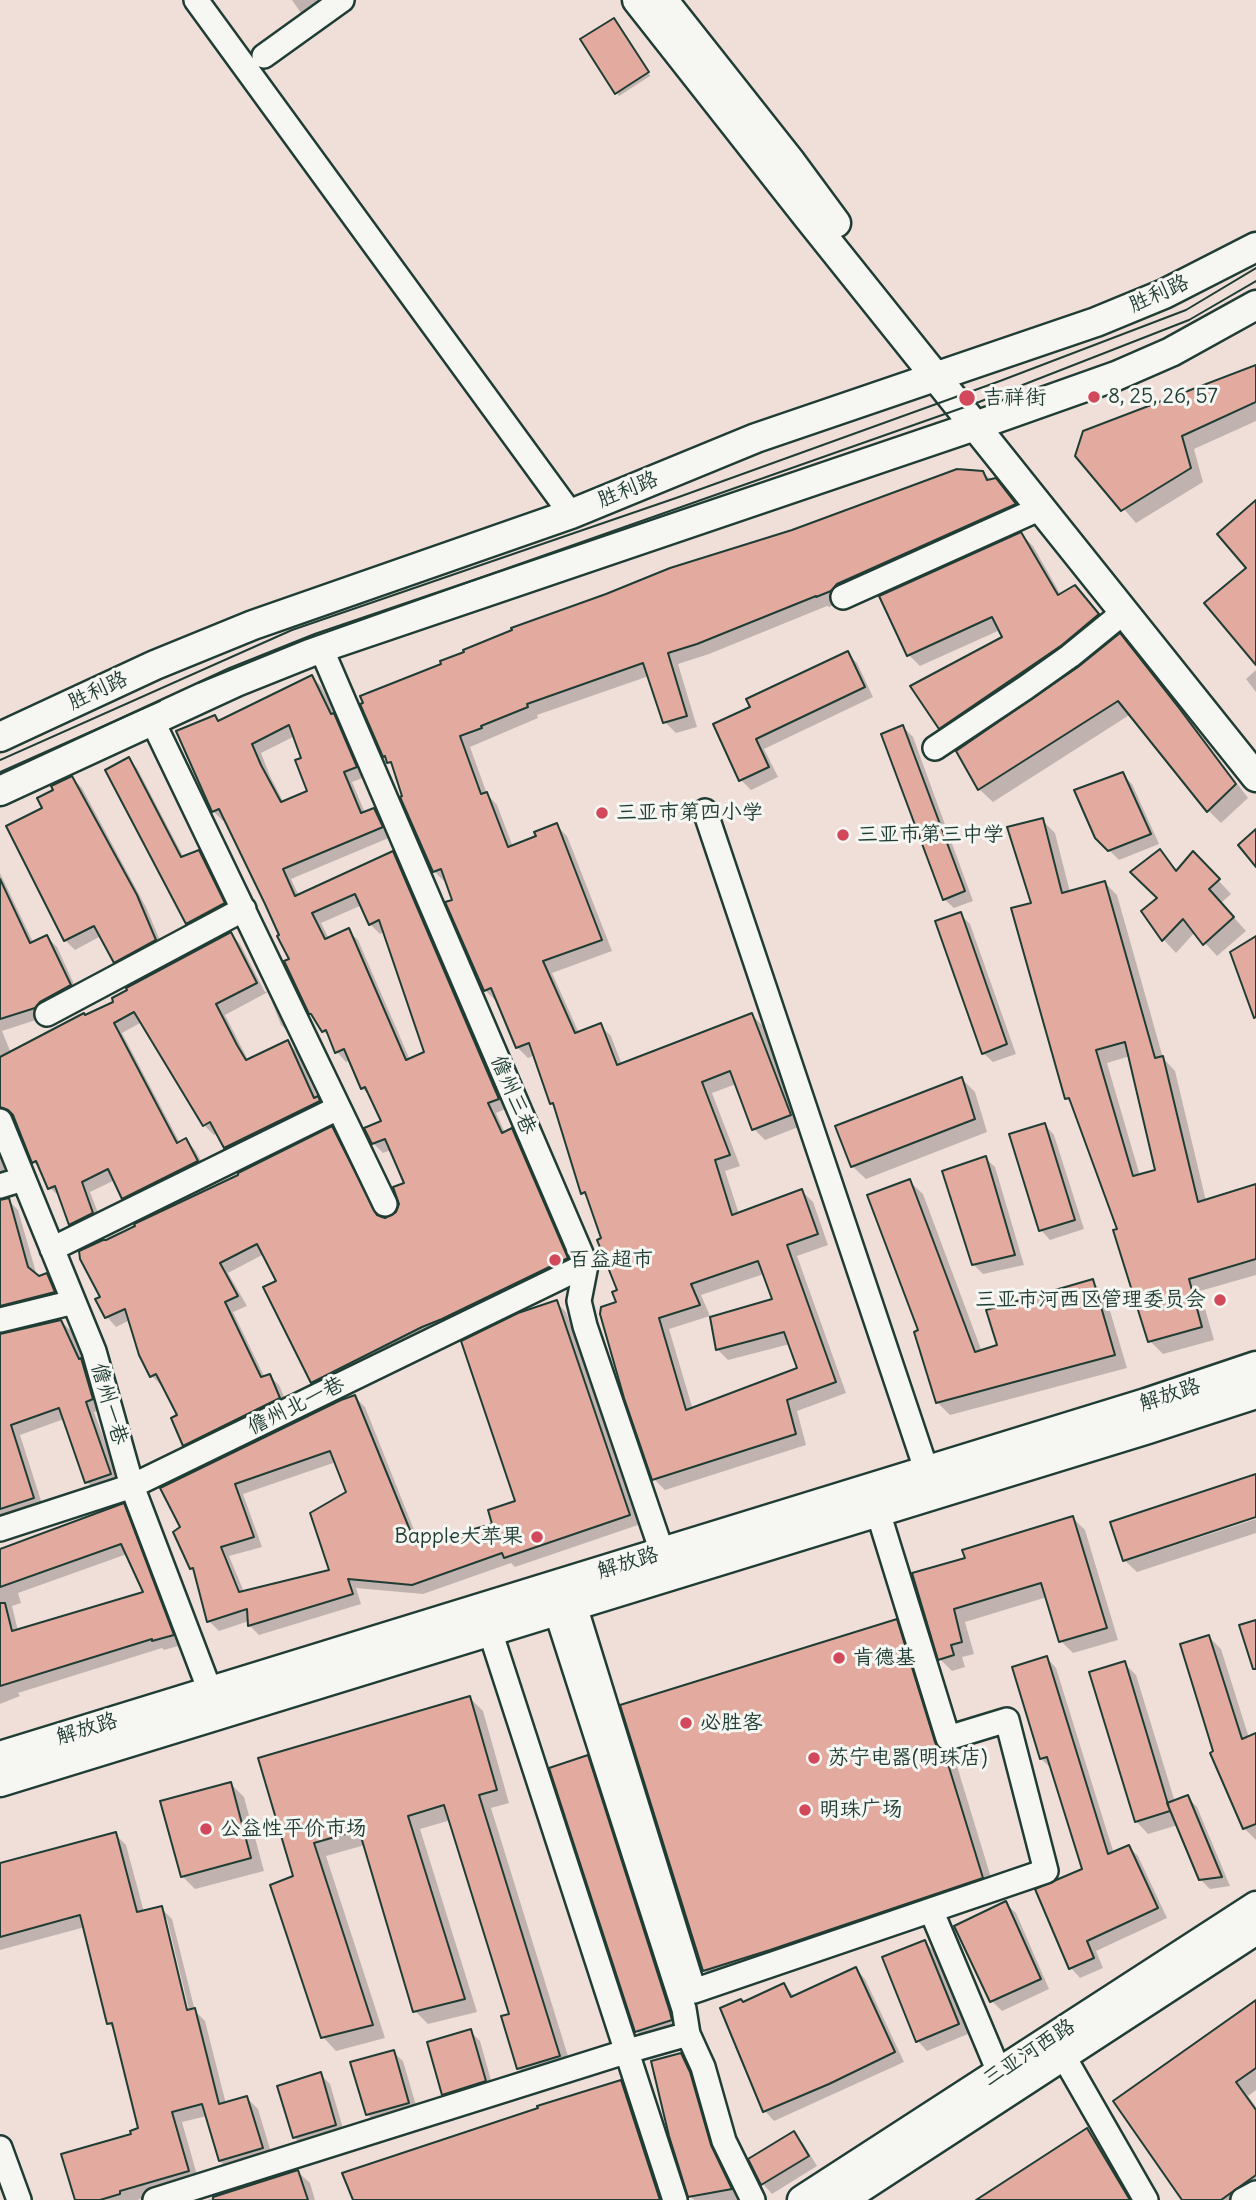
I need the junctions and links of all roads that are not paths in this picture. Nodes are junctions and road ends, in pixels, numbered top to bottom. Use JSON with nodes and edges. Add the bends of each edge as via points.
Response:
{"nodes":[{"id":1,"x":196,"y":0,"type":"edge"},
{"id":2,"x":342,"y":0,"type":"edge"},
{"id":3,"x":637,"y":0,"type":"edge"},
{"id":4,"x":663,"y":0,"type":"edge"},
{"id":5,"x":264,"y":55,"type":"dead end"},
{"id":6,"x":1256,"y":247,"type":"edge"},
{"id":7,"x":1256,"y":305,"type":"edge"},
{"id":8,"x":945,"y":374,"type":"junction"},
{"id":9,"x":984,"y":423,"type":"junction"},
{"id":10,"x":1041,"y":508,"type":"junction"},
{"id":11,"x":571,"y":514,"type":"junction"},
{"id":12,"x":843,"y":597,"type":"dead end"},
{"id":13,"x":1124,"y":612,"type":"junction"},
{"id":14,"x":321,"y":648,"type":"junction"},
{"id":15,"x":152,"y":720,"type":"junction"},
{"id":16,"x":0,"y":737,"type":"edge"},
{"id":17,"x":935,"y":748,"type":"dead end"},
{"id":18,"x":1256,"y":751,"type":"edge"},
{"id":19,"x":1256,"y":778,"type":"edge"},
{"id":20,"x":0,"y":791,"type":"edge"},
{"id":21,"x":705,"y":811,"type":"dead end"},
{"id":22,"x":244,"y":909,"type":"junction"},
{"id":23,"x":47,"y":1014,"type":"dead end"},
{"id":24,"x":338,"y":1108,"type":"junction"},
{"id":25,"x":0,"y":1121,"type":"edge"},
{"id":26,"x":23,"y":1179,"type":"junction"},
{"id":27,"x":0,"y":1186,"type":"edge"},
{"id":28,"x":384,"y":1204,"type":"dead end"},
{"id":29,"x":52,"y":1249,"type":"junction"},
{"id":30,"x":586,"y":1265,"type":"junction"},
{"id":31,"x":74,"y":1302,"type":"junction"},
{"id":32,"x":0,"y":1320,"type":"edge"},
{"id":33,"x":1256,"y":1366,"type":"edge"},
{"id":34,"x":1256,"y":1394,"type":"edge"},
{"id":35,"x":926,"y":1469,"type":"junction"},
{"id":36,"x":132,"y":1486,"type":"junction"},
{"id":37,"x":878,"y":1513,"type":"junction"},
{"id":38,"x":0,"y":1529,"type":"edge"},
{"id":39,"x":662,"y":1552,"type":"junction"},
{"id":40,"x":566,"y":1608,"type":"junction"},
{"id":41,"x":491,"y":1632,"type":"junction"},
{"id":42,"x":210,"y":1691,"type":"junction"},
{"id":43,"x":0,"y":1756,"type":"edge"},
{"id":44,"x":0,"y":1782,"type":"edge"},
{"id":45,"x":1256,"y":1906,"type":"edge"},
{"id":46,"x":931,"y":1910,"type":"junction"},
{"id":47,"x":1256,"y":1930,"type":"edge"},
{"id":48,"x":688,"y":2034,"type":"junction"},
{"id":49,"x":628,"y":2051,"type":"junction"},
{"id":50,"x":1064,"y":2057,"type":"junction"},
{"id":51,"x":999,"y":2072,"type":"junction"},
{"id":52,"x":0,"y":2148,"type":"edge"},
{"id":53,"x":1256,"y":2193,"type":"edge"},
{"id":54,"x":19,"y":2200,"type":"edge"},
{"id":55,"x":155,"y":2200,"type":"edge"},
{"id":56,"x":674,"y":2200,"type":"edge"},
{"id":57,"x":753,"y":2200,"type":"edge"},
{"id":58,"x":802,"y":2200,"type":"edge"},
{"id":59,"x":842,"y":2200,"type":"edge"},
{"id":60,"x":1146,"y":2200,"type":"edge"},
{"id":61,"x":1243,"y":2200,"type":"edge"}],
"edges":[{"from":1,"to":11,"type":"street"},
{"from":2,"to":5,"type":"street"},
{"from":3,"to":8,"type":"main road"},
{"from":4,"to":8,"type":"main road","via":[[791,162]]},
{"from":6,"to":8,"type":"main road","name":"胜利路","via":[[1164,294]]},
{"from":7,"to":9,"type":"main road","via":[[1116,376]]},
{"from":8,"to":9,"type":"main road"},
{"from":8,"to":11,"type":"main road","name":"胜利路","via":[[756,438]]},
{"from":9,"to":10,"type":"main road"},
{"from":9,"to":14,"type":"main road"},
{"from":9,"to":18,"type":"main road"},
{"from":10,"to":12,"type":"street"},
{"from":10,"to":13,"type":"main road"},
{"from":11,"to":16,"type":"main road","name":"胜利路","via":[[253,625]]},
{"from":13,"to":17,"type":"street","via":[[1070,656]]},
{"from":13,"to":19,"type":"main road"},
{"from":14,"to":15,"type":"main road"},
{"from":14,"to":30,"type":"street","name":"儋州三巷"},
{"from":15,"to":20,"type":"main road"},
{"from":15,"to":22,"type":"street"},
{"from":21,"to":35,"type":"street"},
{"from":22,"to":23,"type":"street"},
{"from":22,"to":24,"type":"street"},
{"from":24,"to":28,"type":"street"},
{"from":24,"to":29,"type":"street"},
{"from":25,"to":26,"type":"street","name":"儋州一巷"},
{"from":26,"to":27,"type":"street"},
{"from":26,"to":29,"type":"street","name":"儋州一巷"},
{"from":29,"to":31,"type":"street","name":"儋州一巷"},
{"from":30,"to":36,"type":"street","name":"儋州北一巷"},
{"from":30,"to":39,"type":"street","via":[[579,1301],[585,1326]]},
{"from":31,"to":32,"type":"street"},
{"from":31,"to":36,"type":"street","name":"儋州一巷","via":[[94,1351]]},
{"from":33,"to":35,"type":"main road","name":"解放路"},
{"from":34,"to":37,"type":"main road","name":"解放路"},
{"from":35,"to":39,"type":"main road","name":"解放路"},
{"from":36,"to":38,"type":"street","name":"儋州北一巷"},
{"from":36,"to":42,"type":"street","name":"儋州一巷"},
{"from":37,"to":40,"type":"main road","name":"解放路"},
{"from":37,"to":46,"type":"street","via":[[948,1738],[1007,1720],[1046,1871]]},
{"from":39,"to":42,"type":"main road","name":"解放路"},
{"from":40,"to":41,"type":"main road","name":"解放路"},
{"from":40,"to":46,"type":"street","via":[[694,1991]]},
{"from":40,"to":48,"type":"street"},
{"from":41,"to":44,"type":"main road","name":"解放路"},
{"from":41,"to":49,"type":"street"},
{"from":42,"to":43,"type":"main road","name":"解放路"},
{"from":45,"to":51,"type":"main road","name":"三亚河西路"},
{"from":46,"to":51,"type":"street"},
{"from":47,"to":50,"type":"main road","name":"三亚河西路"},
{"from":48,"to":49,"type":"street"},
{"from":48,"to":57,"type":"street","via":[[703,2067],[724,2141]]},
{"from":49,"to":55,"type":"street"},
{"from":49,"to":56,"type":"street"},
{"from":50,"to":59,"type":"main road","name":"三亚河西路"},
{"from":50,"to":60,"type":"street"},
{"from":51,"to":58,"type":"main road","name":"三亚河西路"},
{"from":52,"to":54,"type":"street"},
{"from":53,"to":61,"type":"street"}]}
